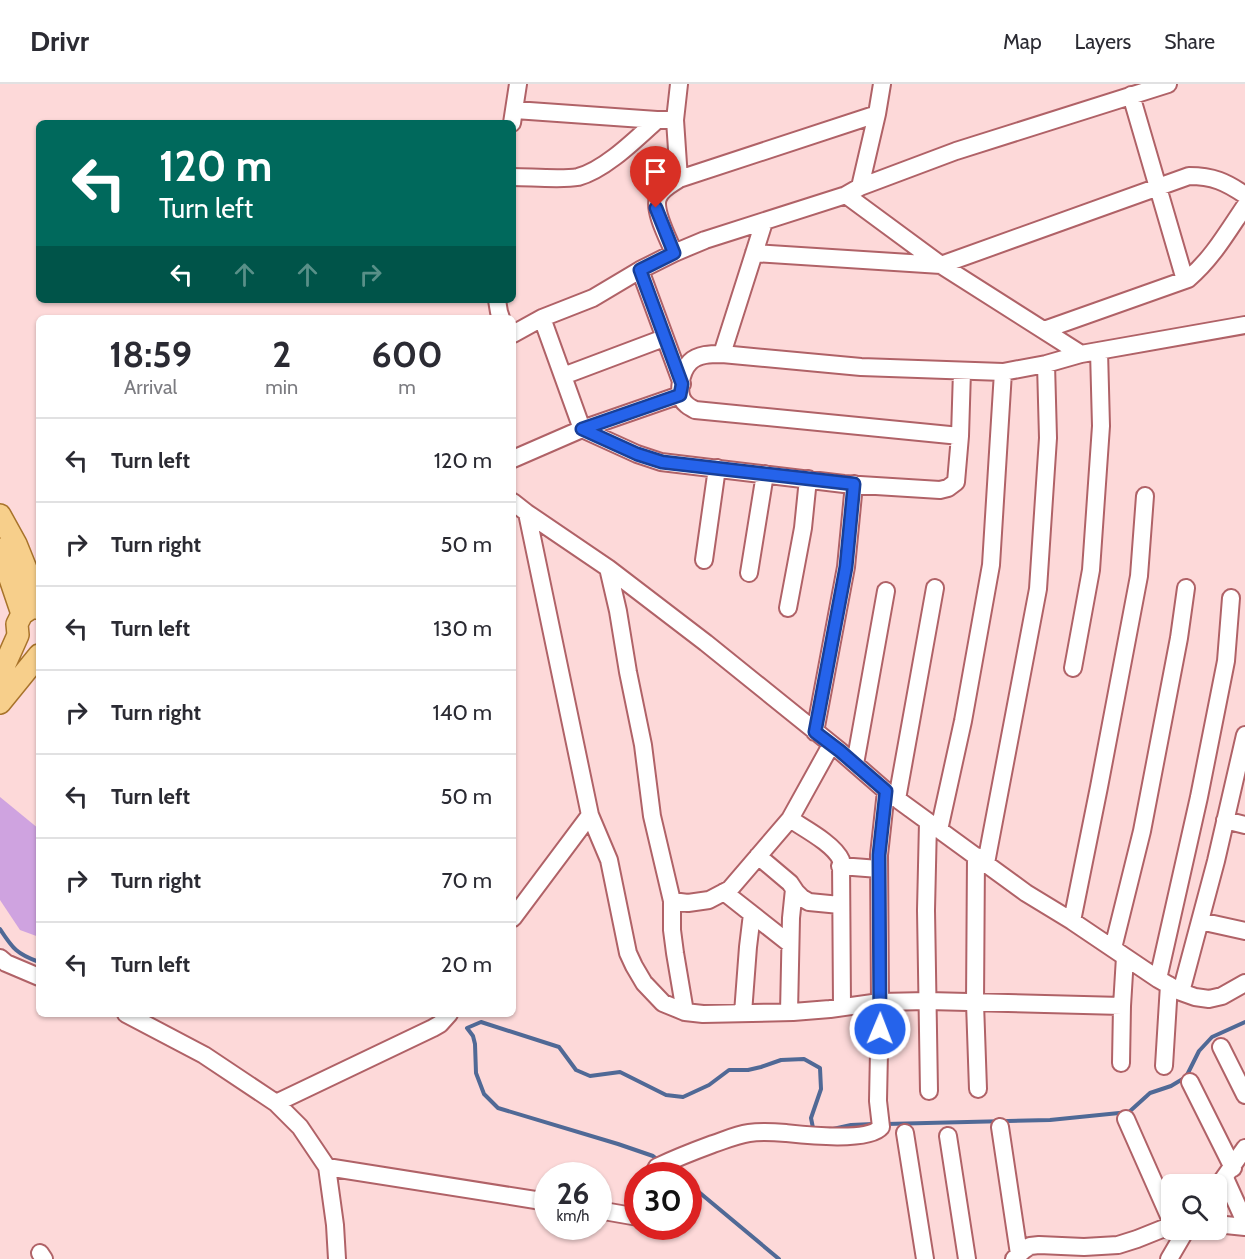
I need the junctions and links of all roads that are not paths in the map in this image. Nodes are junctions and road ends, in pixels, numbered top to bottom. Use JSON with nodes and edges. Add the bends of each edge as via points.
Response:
{"nodes":[{"id":1,"x":518,"y":84,"type":"edge"},
{"id":2,"x":678,"y":84,"type":"edge"},
{"id":3,"x":882,"y":84,"type":"edge"},
{"id":4,"x":1168,"y":84,"type":"edge"},
{"id":5,"x":1131,"y":95,"type":"junction"},
{"id":6,"x":877,"y":114,"type":"junction"},
{"id":7,"x":513,"y":117,"type":"edge"},
{"id":8,"x":657,"y":120,"type":"junction"},
{"id":9,"x":675,"y":120,"type":"junction"},
{"id":10,"x":516,"y":177,"type":"edge"},
{"id":11,"x":679,"y":179,"type":"junction"},
{"id":12,"x":1157,"y":187,"type":"junction"},
{"id":13,"x":853,"y":191,"type":"junction"},
{"id":14,"x":1245,"y":195,"type":"edge"},
{"id":15,"x":1245,"y":206,"type":"edge"},
{"id":16,"x":764,"y":222,"type":"junction"},
{"id":17,"x":674,"y":253,"type":"junction"},
{"id":18,"x":754,"y":253,"type":"junction"},
{"id":19,"x":941,"y":266,"type":"junction"},
{"id":20,"x":640,"y":270,"type":"junction"},
{"id":21,"x":1185,"y":280,"type":"junction"},
{"id":22,"x":542,"y":318,"type":"junction"},
{"id":23,"x":1245,"y":325,"type":"edge"},
{"id":24,"x":1044,"y":330,"type":"junction"},
{"id":25,"x":516,"y":332,"type":"edge"},
{"id":26,"x":664,"y":338,"type":"junction"},
{"id":27,"x":1099,"y":351,"type":"junction"},
{"id":28,"x":722,"y":354,"type":"junction"},
{"id":29,"x":1081,"y":354,"type":"junction"},
{"id":30,"x":1046,"y":364,"type":"junction"},
{"id":31,"x":962,"y":371,"type":"junction"},
{"id":32,"x":1003,"y":372,"type":"junction"},
{"id":33,"x":563,"y":376,"type":"junction"},
{"id":34,"x":681,"y":389,"type":"junction"},
{"id":35,"x":582,"y":429,"type":"junction"},
{"id":36,"x":960,"y":436,"type":"junction"},
{"id":37,"x":516,"y":458,"type":"edge"},
{"id":38,"x":717,"y":468,"type":"junction"},
{"id":39,"x":765,"y":474,"type":"junction"},
{"id":40,"x":808,"y":480,"type":"junction"},
{"id":41,"x":854,"y":484,"type":"junction"},
{"id":42,"x":1145,"y":496,"type":"dead end"},
{"id":43,"x":516,"y":505,"type":"edge"},
{"id":44,"x":526,"y":513,"type":"junction"},
{"id":45,"x":0,"y":515,"type":"edge"},
{"id":46,"x":2,"y":559,"type":"edge"},
{"id":47,"x":704,"y":560,"type":"dead end"},
{"id":48,"x":608,"y":568,"type":"junction"},
{"id":49,"x":749,"y":573,"type":"dead end"},
{"id":50,"x":935,"y":588,"type":"dead end"},
{"id":51,"x":1186,"y":588,"type":"dead end"},
{"id":52,"x":886,"y":591,"type":"dead end"},
{"id":53,"x":36,"y":594,"type":"edge"},
{"id":54,"x":1231,"y":598,"type":"dead end"},
{"id":55,"x":788,"y":609,"type":"dead end"},
{"id":56,"x":26,"y":619,"type":"edge"},
{"id":57,"x":36,"y":649,"type":"edge"},
{"id":58,"x":36,"y":659,"type":"edge"},
{"id":59,"x":1073,"y":668,"type":"dead end"},
{"id":60,"x":0,"y":686,"type":"edge"},
{"id":61,"x":0,"y":703,"type":"edge"},
{"id":62,"x":815,"y":732,"type":"junction"},
{"id":63,"x":1245,"y":735,"type":"edge"},
{"id":64,"x":831,"y":745,"type":"junction"},
{"id":65,"x":855,"y":764,"type":"junction"},
{"id":66,"x":892,"y":795,"type":"junction"},
{"id":67,"x":590,"y":815,"type":"junction"},
{"id":68,"x":790,"y":819,"type":"junction"},
{"id":69,"x":1226,"y":820,"type":"junction"},
{"id":70,"x":1245,"y":825,"type":"edge"},
{"id":71,"x":933,"y":826,"type":"junction"},
{"id":72,"x":758,"y":856,"type":"junction"},
{"id":73,"x":981,"y":859,"type":"junction"},
{"id":74,"x":840,"y":866,"type":"junction"},
{"id":75,"x":879,"y":869,"type":"junction"},
{"id":76,"x":794,"y":889,"type":"junction"},
{"id":77,"x":724,"y":892,"type":"junction"},
{"id":78,"x":672,"y":901,"type":"junction"},
{"id":79,"x":840,"y":905,"type":"junction"},
{"id":80,"x":516,"y":914,"type":"edge"},
{"id":81,"x":752,"y":914,"type":"junction"},
{"id":82,"x":1072,"y":921,"type":"junction"},
{"id":83,"x":1200,"y":921,"type":"junction"},
{"id":84,"x":1245,"y":931,"type":"edge"},
{"id":85,"x":790,"y":944,"type":"junction"},
{"id":86,"x":1119,"y":953,"type":"junction"},
{"id":87,"x":0,"y":958,"type":"edge"},
{"id":88,"x":36,"y":976,"type":"edge"},
{"id":89,"x":1245,"y":983,"type":"edge"},
{"id":90,"x":1169,"y":985,"type":"junction"},
{"id":91,"x":928,"y":1001,"type":"junction"},
{"id":92,"x":880,"y":1002,"type":"junction"},
{"id":93,"x":975,"y":1003,"type":"junction"},
{"id":94,"x":842,"y":1006,"type":"junction"},
{"id":95,"x":1122,"y":1006,"type":"junction"},
{"id":96,"x":686,"y":1012,"type":"junction"},
{"id":97,"x":789,"y":1012,"type":"junction"},
{"id":98,"x":743,"y":1013,"type":"junction"},
{"id":99,"x":132,"y":1017,"type":"edge"},
{"id":100,"x":448,"y":1017,"type":"edge"},
{"id":101,"x":1221,"y":1047,"type":"dead end"},
{"id":102,"x":1121,"y":1063,"type":"dead end"},
{"id":103,"x":1164,"y":1066,"type":"dead end"},
{"id":104,"x":1190,"y":1082,"type":"dead end"},
{"id":105,"x":978,"y":1089,"type":"dead end"},
{"id":106,"x":929,"y":1091,"type":"dead end"},
{"id":107,"x":1245,"y":1095,"type":"edge"},
{"id":108,"x":276,"y":1103,"type":"junction"},
{"id":109,"x":1126,"y":1119,"type":"dead end"},
{"id":110,"x":1000,"y":1127,"type":"dead end"},
{"id":111,"x":905,"y":1132,"type":"dead end"},
{"id":112,"x":948,"y":1136,"type":"dead end"},
{"id":113,"x":1245,"y":1148,"type":"edge"},
{"id":114,"x":669,"y":1162,"type":"edge"},
{"id":115,"x":327,"y":1167,"type":"junction"},
{"id":116,"x":1224,"y":1174,"type":"edge"},
{"id":117,"x":1227,"y":1175,"type":"edge"},
{"id":118,"x":1227,"y":1182,"type":"edge"},
{"id":119,"x":1161,"y":1199,"type":"edge"},
{"id":120,"x":534,"y":1200,"type":"edge"},
{"id":121,"x":1245,"y":1222,"type":"edge"},
{"id":122,"x":1227,"y":1225,"type":"edge"},
{"id":123,"x":1245,"y":1227,"type":"edge"},
{"id":124,"x":1161,"y":1229,"type":"edge"},
{"id":125,"x":1180,"y":1240,"type":"edge"},
{"id":126,"x":1017,"y":1256,"type":"edge"},
{"id":127,"x":337,"y":1259,"type":"edge"},
{"id":128,"x":925,"y":1259,"type":"edge"},
{"id":129,"x":967,"y":1259,"type":"edge"},
{"id":130,"x":1169,"y":1259,"type":"edge"}],
"edges":[{"from":1,"to":7,"type":"street"},
{"from":2,"to":9,"type":"street"},
{"from":3,"to":6,"type":"street"},
{"from":4,"to":5,"type":"street"},
{"from":5,"to":12,"type":"street"},
{"from":5,"to":13,"type":"street","via":[[956,151]]},
{"from":6,"to":11,"type":"street"},
{"from":6,"to":13,"type":"street"},
{"from":7,"to":8,"type":"street"},
{"from":8,"to":9,"type":"street"},
{"from":8,"to":10,"type":"street","via":[[613,158],[578,177]]},
{"from":9,"to":11,"type":"street"},
{"from":11,"to":17,"type":"street","via":[[663,190],[656,208]]},
{"from":12,"to":14,"type":"street","via":[[1189,176],[1202,176],[1218,179]]},
{"from":12,"to":19,"type":"street"},
{"from":12,"to":21,"type":"street"},
{"from":13,"to":16,"type":"street"},
{"from":13,"to":19,"type":"street"},
{"from":15,"to":21,"type":"street","via":[[1200,270]]},
{"from":16,"to":17,"type":"street"},
{"from":16,"to":18,"type":"street"},
{"from":17,"to":20,"type":"street"},
{"from":18,"to":19,"type":"street"},
{"from":18,"to":28,"type":"street"},
{"from":19,"to":24,"type":"street"},
{"from":20,"to":22,"type":"street","via":[[593,298]]},
{"from":20,"to":26,"type":"street"},
{"from":21,"to":24,"type":"street"},
{"from":22,"to":25,"type":"street"},
{"from":22,"to":33,"type":"street"},
{"from":23,"to":27,"type":"street"},
{"from":24,"to":29,"type":"street"},
{"from":26,"to":33,"type":"street"},
{"from":26,"to":34,"type":"street"},
{"from":27,"to":29,"type":"street"},
{"from":27,"to":59,"type":"street","via":[[1101,426],[1091,570]]},
{"from":28,"to":31,"type":"street","via":[[861,367]]},
{"from":28,"to":34,"type":"street","via":[[707,354],[690,362]]},
{"from":29,"to":30,"type":"street"},
{"from":30,"to":32,"type":"street"},
{"from":30,"to":73,"type":"street","via":[[1048,438],[1038,589]]},
{"from":31,"to":32,"type":"street"},
{"from":31,"to":36,"type":"street"},
{"from":32,"to":71,"type":"street","via":[[991,565],[963,721]]},
{"from":33,"to":35,"type":"street"},
{"from":34,"to":35,"type":"street"},
{"from":34,"to":36,"type":"street","via":[[686,405],[695,410]]},
{"from":35,"to":37,"type":"street"},
{"from":35,"to":38,"type":"street","via":[[662,462]]},
{"from":36,"to":41,"type":"street","via":[[956,482],[948,489]]},
{"from":38,"to":39,"type":"street"},
{"from":38,"to":47,"type":"street"},
{"from":39,"to":40,"type":"street"},
{"from":39,"to":49,"type":"street"},
{"from":40,"to":41,"type":"street"},
{"from":40,"to":55,"type":"street"},
{"from":41,"to":62,"type":"street","via":[[846,567]]},
{"from":42,"to":82,"type":"street","via":[[1139,576]]},
{"from":43,"to":44,"type":"street"},
{"from":44,"to":48,"type":"street"},
{"from":44,"to":67,"type":"street"},
{"from":45,"to":53,"type":"main road"},
{"from":46,"to":56,"type":"main road"},
{"from":48,"to":62,"type":"street"},
{"from":48,"to":78,"type":"street","via":[[643,745],[652,816]]},
{"from":50,"to":66,"type":"street"},
{"from":51,"to":86,"type":"street"},
{"from":52,"to":65,"type":"street"},
{"from":54,"to":90,"type":"street","via":[[1226,661],[1199,797]]},
{"from":56,"to":57,"type":"main road","via":[[24,644]]},
{"from":56,"to":60,"type":"main road","via":[[2,671]]},
{"from":58,"to":61,"type":"main road"},
{"from":62,"to":64,"type":"street"},
{"from":63,"to":69,"type":"street"},
{"from":64,"to":65,"type":"street"},
{"from":64,"to":68,"type":"street"},
{"from":65,"to":66,"type":"street"},
{"from":66,"to":71,"type":"street"},
{"from":66,"to":75,"type":"street"},
{"from":67,"to":80,"type":"street"},
{"from":67,"to":96,"type":"street","via":[[609,860],[634,966],[663,1004]]},
{"from":68,"to":72,"type":"street"},
{"from":68,"to":74,"type":"street","via":[[830,846],[838,854]]},
{"from":69,"to":70,"type":"street"},
{"from":69,"to":83,"type":"street"},
{"from":71,"to":73,"type":"street"},
{"from":71,"to":91,"type":"street","via":[[926,910]]},
{"from":72,"to":76,"type":"street"},
{"from":72,"to":77,"type":"street"},
{"from":73,"to":82,"type":"street"},
{"from":73,"to":93,"type":"street"},
{"from":74,"to":75,"type":"street"},
{"from":74,"to":79,"type":"street"},
{"from":75,"to":92,"type":"street"},
{"from":76,"to":79,"type":"street","via":[[809,902]]},
{"from":76,"to":85,"type":"street"},
{"from":77,"to":78,"type":"street","via":[[709,900]]},
{"from":77,"to":81,"type":"street"},
{"from":78,"to":96,"type":"street","via":[[672,930]]},
{"from":79,"to":94,"type":"street"},
{"from":81,"to":85,"type":"street"},
{"from":81,"to":98,"type":"street"},
{"from":82,"to":86,"type":"street"},
{"from":83,"to":84,"type":"street"},
{"from":83,"to":90,"type":"street"},
{"from":85,"to":97,"type":"street"},
{"from":86,"to":90,"type":"street"},
{"from":86,"to":95,"type":"street"},
{"from":87,"to":88,"type":"street"},
{"from":89,"to":90,"type":"street","via":[[1209,999]]},
{"from":90,"to":103,"type":"street"},
{"from":91,"to":92,"type":"street"},
{"from":91,"to":93,"type":"street"},
{"from":91,"to":106,"type":"street"},
{"from":92,"to":94,"type":"street"},
{"from":92,"to":114,"type":"street","via":[[878,1131],[826,1137],[749,1133]]},
{"from":93,"to":95,"type":"street"},
{"from":93,"to":105,"type":"street"},
{"from":94,"to":97,"type":"street"},
{"from":95,"to":102,"type":"street"},
{"from":96,"to":98,"type":"street"},
{"from":97,"to":98,"type":"street"},
{"from":99,"to":108,"type":"street","via":[[204,1055]]},
{"from":100,"to":108,"type":"street","via":[[433,1028]]},
{"from":101,"to":107,"type":"street"},
{"from":104,"to":116,"type":"street"},
{"from":108,"to":115,"type":"street","via":[[300,1127]]},
{"from":109,"to":119,"type":"street"},
{"from":110,"to":126,"type":"street"},
{"from":111,"to":128,"type":"street"},
{"from":112,"to":129,"type":"street"},
{"from":113,"to":117,"type":"street"},
{"from":115,"to":120,"type":"street"},
{"from":115,"to":127,"type":"street"},
{"from":118,"to":121,"type":"street"},
{"from":122,"to":123,"type":"street"},
{"from":124,"to":126,"type":"street","via":[[1118,1245],[1039,1245],[1030,1246]]},
{"from":125,"to":130,"type":"street"}]}
